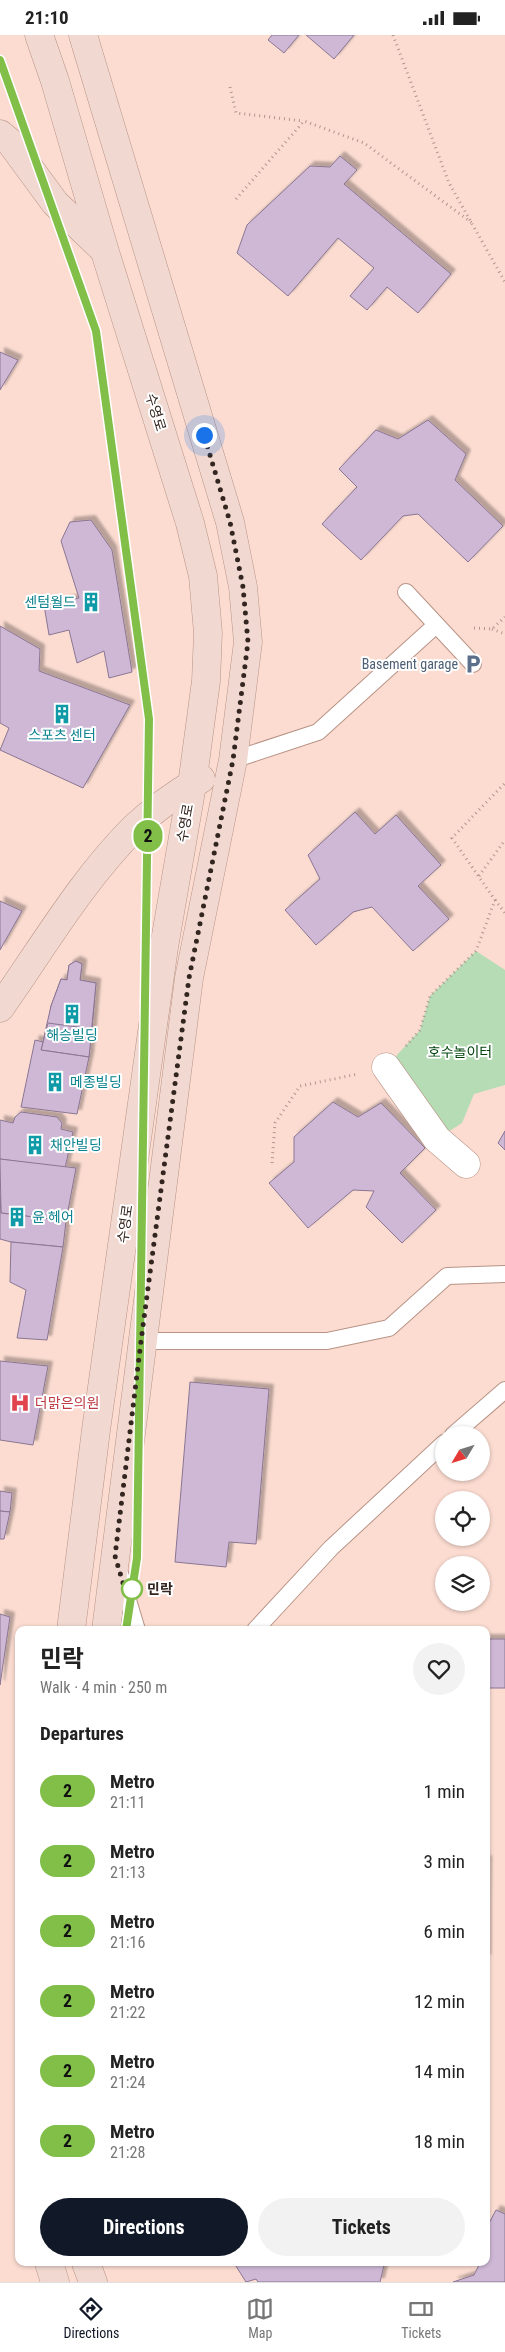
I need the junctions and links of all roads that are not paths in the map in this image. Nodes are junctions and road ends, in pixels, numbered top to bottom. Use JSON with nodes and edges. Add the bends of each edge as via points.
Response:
{"nodes":[{"id":1,"x":39,"y":35,"type":"edge"},
{"id":2,"x":83,"y":35,"type":"edge"},
{"id":3,"x":0,"y":134,"type":"edge"},
{"id":4,"x":105,"y":251,"type":"junction"},
{"id":5,"x":406,"y":592,"type":"dead end"},
{"id":6,"x":436,"y":625,"type":"junction"},
{"id":7,"x":473,"y":664,"type":"dead end"},
{"id":8,"x":233,"y":760,"type":"junction"},
{"id":9,"x":192,"y":785,"type":"junction"},
{"id":10,"x":0,"y":1008,"type":"edge"},
{"id":11,"x":386,"y":1067,"type":"dead end"},
{"id":12,"x":466,"y":1164,"type":"dead end"},
{"id":13,"x":505,"y":1274,"type":"edge"},
{"id":14,"x":141,"y":1341,"type":"junction"},
{"id":15,"x":505,"y":1390,"type":"edge"},
{"id":16,"x":463,"y":1426,"type":"edge"},
{"id":17,"x":435,"y":1451,"type":"edge"},
{"id":18,"x":115,"y":1556,"type":"junction"},
{"id":19,"x":72,"y":1626,"type":"edge"},
{"id":20,"x":106,"y":1626,"type":"edge"},
{"id":21,"x":136,"y":1626,"type":"edge"},
{"id":22,"x":258,"y":1626,"type":"edge"},
{"id":23,"x":50,"y":2266,"type":"edge"},
{"id":24,"x":55,"y":2282,"type":"edge"}],
"edges":[{"from":1,"to":4,"type":"main road","name":"수영로"},
{"from":2,"to":8,"type":"main road","via":[[230,522],[243,587],[248,642]]},
{"from":3,"to":4,"type":"main road","via":[[11,143],[55,203]]},
{"from":4,"to":9,"type":"main road","name":"수영로","via":[[157,413],[208,604],[206,681]]},
{"from":5,"to":6,"type":"lane"},
{"from":6,"to":7,"type":"lane"},
{"from":6,"to":8,"type":"lane","via":[[318,732]]},
{"from":8,"to":9,"type":"main road"},
{"from":8,"to":14,"type":"main road","via":[[189,978]]},
{"from":9,"to":10,"type":"main road","via":[[167,800],[134,828],[97,870]]},
{"from":9,"to":19,"type":"main road","name":"수영로","via":[[164,947]]},
{"from":11,"to":12,"type":"street","via":[[437,1139]]},
{"from":13,"to":14,"type":"lane","via":[[447,1276],[389,1328],[327,1341]]},
{"from":14,"to":18,"type":"main road"},
{"from":15,"to":16,"type":"lane"},
{"from":17,"to":22,"type":"lane","via":[[331,1548]]},
{"from":18,"to":20,"type":"main road"},
{"from":18,"to":21,"type":"lane"},
{"from":23,"to":24,"type":"main road"}]}
